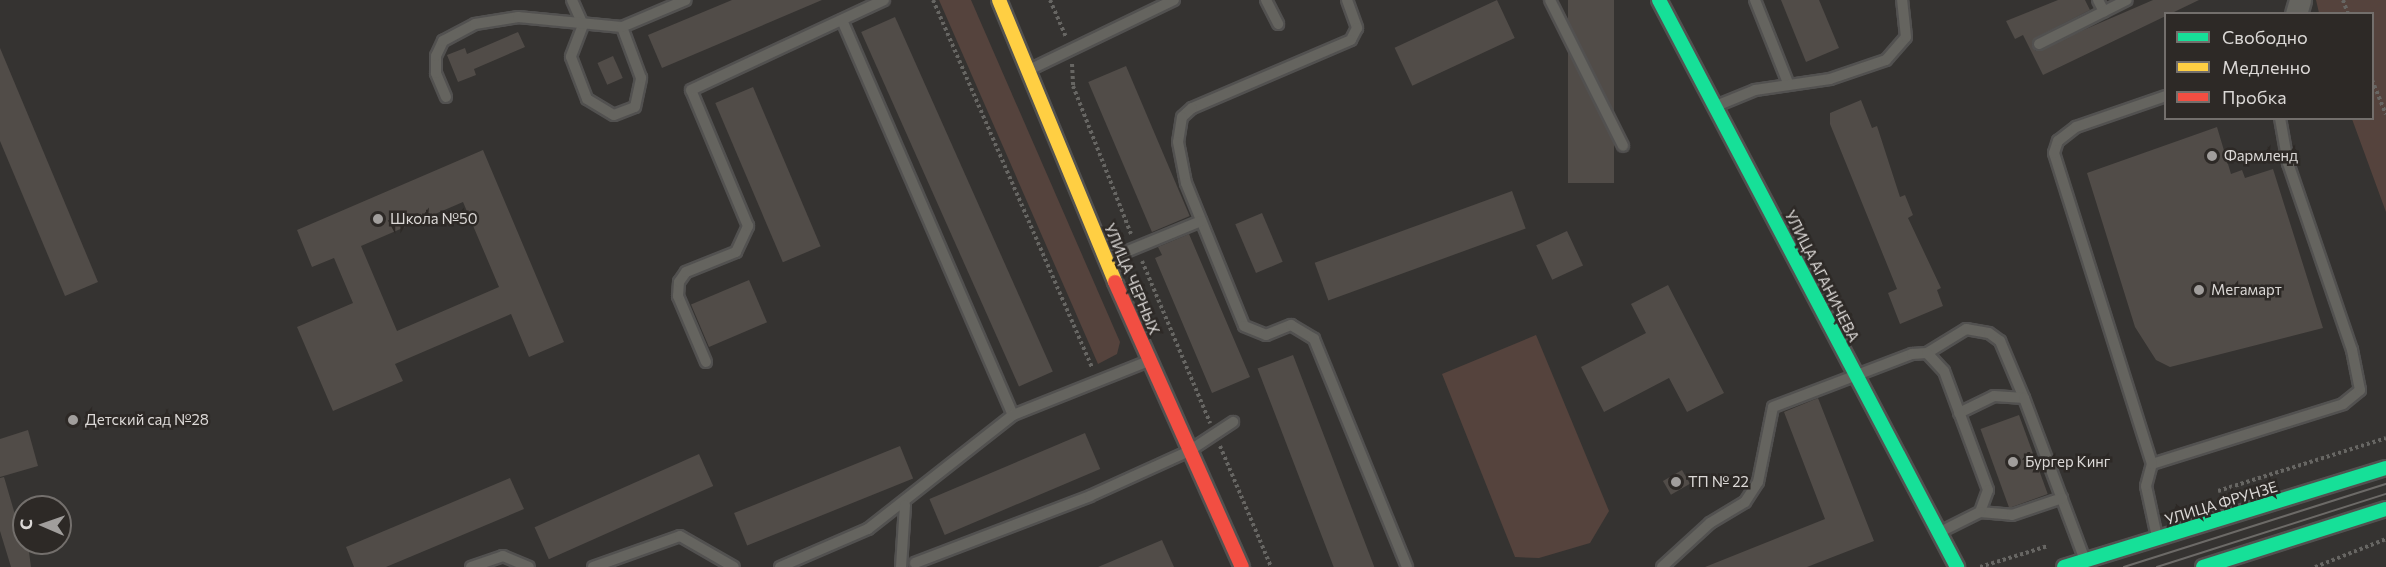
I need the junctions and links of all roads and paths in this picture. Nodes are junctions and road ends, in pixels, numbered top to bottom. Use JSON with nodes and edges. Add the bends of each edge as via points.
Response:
{"nodes":[{"id":1,"x":572,"y":0,"type":"edge"},
{"id":2,"x":686,"y":0,"type":"edge"},
{"id":3,"x":884,"y":0,"type":"edge"},
{"id":4,"x":933,"y":0,"type":"edge"},
{"id":5,"x":999,"y":0,"type":"edge"},
{"id":6,"x":1050,"y":0,"type":"edge"},
{"id":7,"x":1174,"y":0,"type":"edge"},
{"id":8,"x":1266,"y":0,"type":"edge"},
{"id":9,"x":1347,"y":0,"type":"edge"},
{"id":10,"x":1550,"y":0,"type":"edge"},
{"id":11,"x":1659,"y":0,"type":"edge"},
{"id":12,"x":1755,"y":0,"type":"edge"},
{"id":13,"x":1902,"y":0,"type":"edge"},
{"id":14,"x":2098,"y":0,"type":"edge"},
{"id":15,"x":2127,"y":0,"type":"edge"},
{"id":16,"x":2104,"y":12,"type":"junction"},
{"id":17,"x":842,"y":20,"type":"junction"},
{"id":18,"x":1278,"y":24,"type":"dead end"},
{"id":19,"x":584,"y":25,"type":"junction"},
{"id":20,"x":622,"y":27,"type":"junction"},
{"id":21,"x":2039,"y":44,"type":"dead end"},
{"id":22,"x":1071,"y":50,"type":"junction"},
{"id":23,"x":1029,"y":70,"type":"junction"},
{"id":24,"x":1788,"y":83,"type":"junction"},
{"id":25,"x":2374,"y":83,"type":"edge"},
{"id":26,"x":446,"y":97,"type":"dead end"},
{"id":27,"x":2164,"y":97,"type":"edge"},
{"id":28,"x":1716,"y":107,"type":"junction"},
{"id":29,"x":2386,"y":114,"type":"edge"},
{"id":30,"x":2280,"y":120,"type":"edge"},
{"id":31,"x":1623,"y":146,"type":"dead end"},
{"id":32,"x":1201,"y":221,"type":"junction"},
{"id":33,"x":1137,"y":248,"type":"junction"},
{"id":34,"x":1105,"y":260,"type":"junction"},
{"id":35,"x":1927,"y":353,"type":"junction"},
{"id":36,"x":1149,"y":361,"type":"junction"},
{"id":37,"x":706,"y":362,"type":"dead end"},
{"id":38,"x":1854,"y":374,"type":"junction"},
{"id":39,"x":1097,"y":379,"type":"junction"},
{"id":40,"x":2024,"y":398,"type":"junction"},
{"id":41,"x":1959,"y":413,"type":"junction"},
{"id":42,"x":1013,"y":415,"type":"junction"},
{"id":43,"x":1233,"y":422,"type":"dead end"},
{"id":44,"x":1215,"y":435,"type":"junction"},
{"id":45,"x":1189,"y":451,"type":"junction"},
{"id":46,"x":2152,"y":464,"type":"junction"},
{"id":47,"x":2386,"y":468,"type":"edge"},
{"id":48,"x":2062,"y":498,"type":"junction"},
{"id":49,"x":904,"y":505,"type":"junction"},
{"id":50,"x":2386,"y":509,"type":"edge"},
{"id":51,"x":1980,"y":512,"type":"junction"},
{"id":52,"x":1939,"y":533,"type":"junction"},
{"id":53,"x":2386,"y":539,"type":"edge"},
{"id":54,"x":2158,"y":540,"type":"junction"},
{"id":55,"x":2085,"y":560,"type":"junction"},
{"id":56,"x":915,"y":563,"type":"dead end"},
{"id":57,"x":471,"y":567,"type":"edge"},
{"id":58,"x":529,"y":567,"type":"edge"},
{"id":59,"x":593,"y":567,"type":"edge"},
{"id":60,"x":734,"y":567,"type":"edge"},
{"id":61,"x":780,"y":567,"type":"edge"},
{"id":62,"x":901,"y":567,"type":"edge"},
{"id":63,"x":1242,"y":567,"type":"edge"},
{"id":64,"x":1271,"y":567,"type":"edge"},
{"id":65,"x":1407,"y":567,"type":"edge"},
{"id":66,"x":1662,"y":567,"type":"edge"},
{"id":67,"x":1957,"y":567,"type":"edge"},
{"id":68,"x":2064,"y":567,"type":"edge"},
{"id":69,"x":2204,"y":567,"type":"edge"},
{"id":70,"x":2315,"y":567,"type":"edge"}],
"edges":[{"from":1,"to":19,"type":"lane"},
{"from":2,"to":20,"type":"lane"},
{"from":3,"to":17,"type":"lane"},
{"from":4,"to":39,"type":"path"},
{"from":5,"to":23,"type":"street","name":"УЛИЦА ЧЕРНЫХ"},
{"from":6,"to":22,"type":"path"},
{"from":7,"to":22,"type":"lane"},
{"from":8,"to":18,"type":"lane"},
{"from":9,"to":32,"type":"lane","via":[[1357,28],[1351,40],[1262,75],[1182,117],[1180,160]]},
{"from":10,"to":31,"type":"lane"},
{"from":11,"to":28,"type":"street","name":"УЛИЦА АГАНИЧЕВА"},
{"from":12,"to":24,"type":"lane"},
{"from":13,"to":24,"type":"lane","via":[[1906,37],[1886,60],[1830,79]]},
{"from":14,"to":16,"type":"lane"},
{"from":15,"to":16,"type":"lane"},
{"from":16,"to":21,"type":"lane"},
{"from":17,"to":37,"type":"lane","via":[[691,90],[748,226],[736,252],[686,272],[679,282],[678,296]]},
{"from":17,"to":42,"type":"lane"},
{"from":19,"to":20,"type":"lane"},
{"from":19,"to":20,"type":"lane","via":[[571,57],[586,99],[614,115],[635,107],[641,78]]},
{"from":19,"to":26,"type":"lane","via":[[499,18],[457,33],[443,41],[436,56],[436,74]]},
{"from":22,"to":23,"type":"lane"},
{"from":22,"to":33,"type":"path","via":[[1073,86]]},
{"from":23,"to":34,"type":"street","name":"УЛИЦА ЧЕРНЫХ"},
{"from":24,"to":28,"type":"lane"},
{"from":25,"to":29,"type":"path"},
{"from":27,"to":46,"type":"lane","via":[[2076,127],[2058,141],[2054,153]]},
{"from":28,"to":38,"type":"street","name":"УЛИЦА АГАНИЧЕВА"},
{"from":30,"to":46,"type":"lane","via":[[2288,163],[2355,360],[2360,390],[2343,404]]},
{"from":32,"to":33,"type":"lane"},
{"from":32,"to":65,"type":"lane","via":[[1248,331],[1266,335],[1291,325],[1314,339]]},
{"from":33,"to":34,"type":"lane"},
{"from":33,"to":44,"type":"path"},
{"from":34,"to":36,"type":"street","name":"УЛИЦА ЧЕРНЫХ"},
{"from":35,"to":38,"type":"lane"},
{"from":35,"to":40,"type":"lane","via":[[1966,329],[1989,333],[2000,341]]},
{"from":35,"to":41,"type":"lane","via":[[1944,371]]},
{"from":36,"to":39,"type":"lane"},
{"from":36,"to":45,"type":"street","name":"УЛИЦА ЧЕРНЫХ"},
{"from":38,"to":52,"type":"street","name":"УЛИЦА АГАНИЧЕВА"},
{"from":38,"to":66,"type":"lane","via":[[1773,407],[1758,482],[1745,502],[1710,523]]},
{"from":39,"to":42,"type":"lane"},
{"from":40,"to":41,"type":"lane","via":[[1994,396]]},
{"from":40,"to":48,"type":"lane"},
{"from":41,"to":51,"type":"lane","via":[[1988,490]]},
{"from":42,"to":49,"type":"lane"},
{"from":43,"to":44,"type":"lane"},
{"from":44,"to":45,"type":"lane"},
{"from":44,"to":64,"type":"path"},
{"from":45,"to":56,"type":"lane","via":[[1090,496]]},
{"from":45,"to":63,"type":"street","name":"УЛИЦА ЧЕРНЫХ"},
{"from":46,"to":54,"type":"lane","via":[[2146,486]]},
{"from":47,"to":54,"type":"street","name":"УЛИЦА ФРУНЗЕ"},
{"from":48,"to":51,"type":"lane","via":[[2012,515]]},
{"from":48,"to":55,"type":"lane"},
{"from":49,"to":61,"type":"lane","via":[[868,529]]},
{"from":49,"to":62,"type":"lane"},
{"from":50,"to":69,"type":"street"},
{"from":51,"to":52,"type":"lane"},
{"from":52,"to":67,"type":"street","name":"УЛИЦА АГАНИЧЕВА"},
{"from":53,"to":70,"type":"path"},
{"from":54,"to":55,"type":"street","name":"УЛИЦА ФРУНЗЕ"},
{"from":55,"to":68,"type":"street","name":"УЛИЦА ФРУНЗЕ"},
{"from":57,"to":58,"type":"lane","via":[[503,556]]},
{"from":59,"to":60,"type":"lane","via":[[680,536]]}]}
